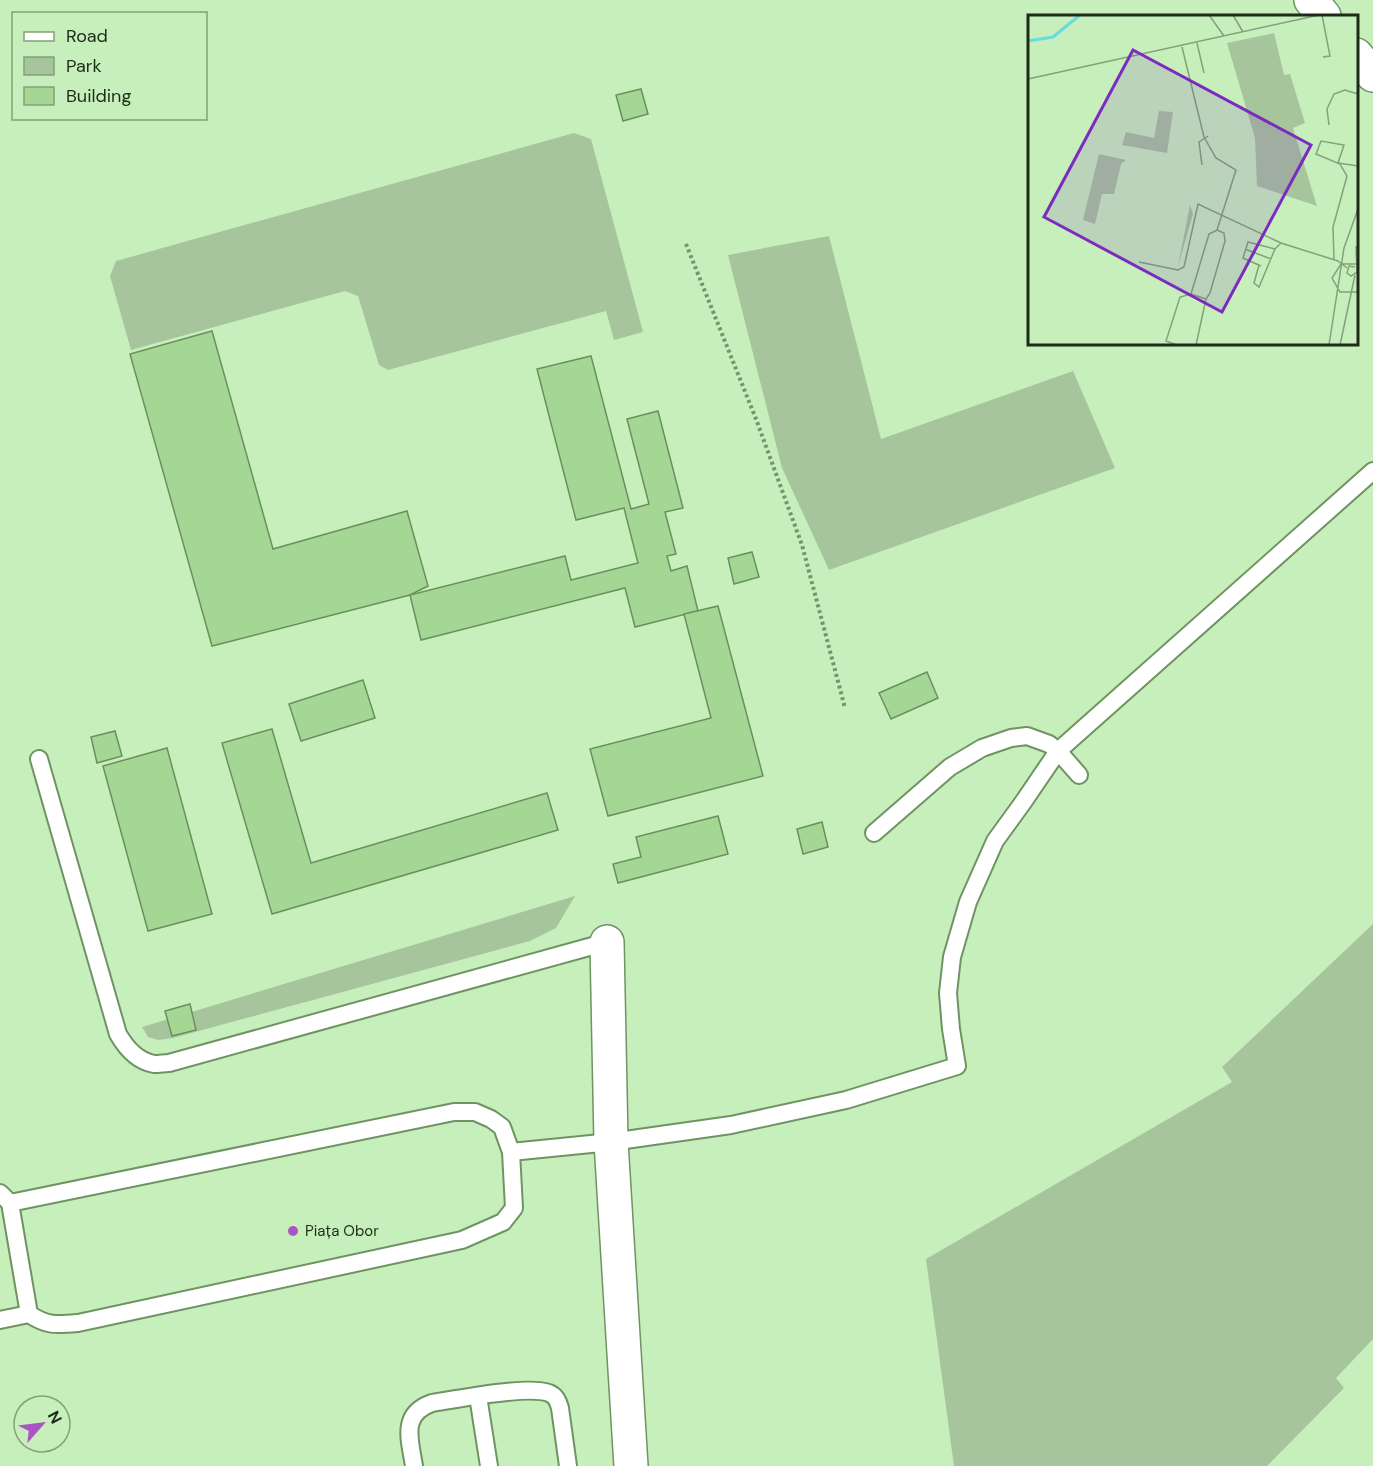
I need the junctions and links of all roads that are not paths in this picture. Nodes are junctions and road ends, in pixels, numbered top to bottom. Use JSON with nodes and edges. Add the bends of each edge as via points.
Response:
{"nodes":[{"id":1,"x":1311,"y":0,"type":"edge"},
{"id":2,"x":1323,"y":15,"type":"edge"},
{"id":3,"x":1358,"y":57,"type":"edge"},
{"id":4,"x":1373,"y":75,"type":"edge"},
{"id":5,"x":1373,"y":471,"type":"edge"},
{"id":6,"x":1058,"y":751,"type":"junction"},
{"id":7,"x":39,"y":759,"type":"dead end"},
{"id":8,"x":1079,"y":775,"type":"dead end"},
{"id":9,"x":874,"y":833,"type":"dead end"},
{"id":10,"x":607,"y":942,"type":"joint"},
{"id":11,"x":611,"y":1142,"type":"junction"},
{"id":12,"x":511,"y":1152,"type":"junction"},
{"id":13,"x":5,"y":1198,"type":"edge"},
{"id":14,"x":29,"y":1314,"type":"junction"},
{"id":15,"x":0,"y":1320,"type":"edge"},
{"id":16,"x":478,"y":1396,"type":"junction"},
{"id":17,"x":414,"y":1466,"type":"edge"},
{"id":18,"x":489,"y":1466,"type":"edge"},
{"id":19,"x":568,"y":1466,"type":"edge"},
{"id":20,"x":631,"y":1466,"type":"edge"}],
"edges":[{"from":1,"to":2,"type":"street"},
{"from":3,"to":4,"type":"street"},
{"from":5,"to":6,"type":"lane"},
{"from":6,"to":8,"type":"lane"},
{"from":6,"to":9,"type":"lane","via":[[1027,736],[982,748],[950,767]]},
{"from":6,"to":11,"type":"lane","via":[[995,841],[968,902],[952,957],[948,993],[957,1066],[846,1100],[731,1125]]},
{"from":7,"to":10,"type":"lane","via":[[118,1034],[134,1055],[154,1064]]},
{"from":10,"to":11,"type":"street"},
{"from":11,"to":12,"type":"lane"},
{"from":11,"to":20,"type":"street"},
{"from":12,"to":13,"type":"lane","via":[[502,1127],[491,1119],[475,1112],[454,1112]]},
{"from":12,"to":14,"type":"lane","via":[[514,1208],[503,1222],[462,1240],[78,1323],[55,1325],[40,1322]]},
{"from":13,"to":14,"type":"lane"},
{"from":14,"to":15,"type":"lane"},
{"from":16,"to":17,"type":"lane","via":[[432,1403],[414,1414],[409,1435]]},
{"from":16,"to":18,"type":"lane"},
{"from":16,"to":19,"type":"lane","via":[[539,1390],[551,1394],[560,1408]]}]}
